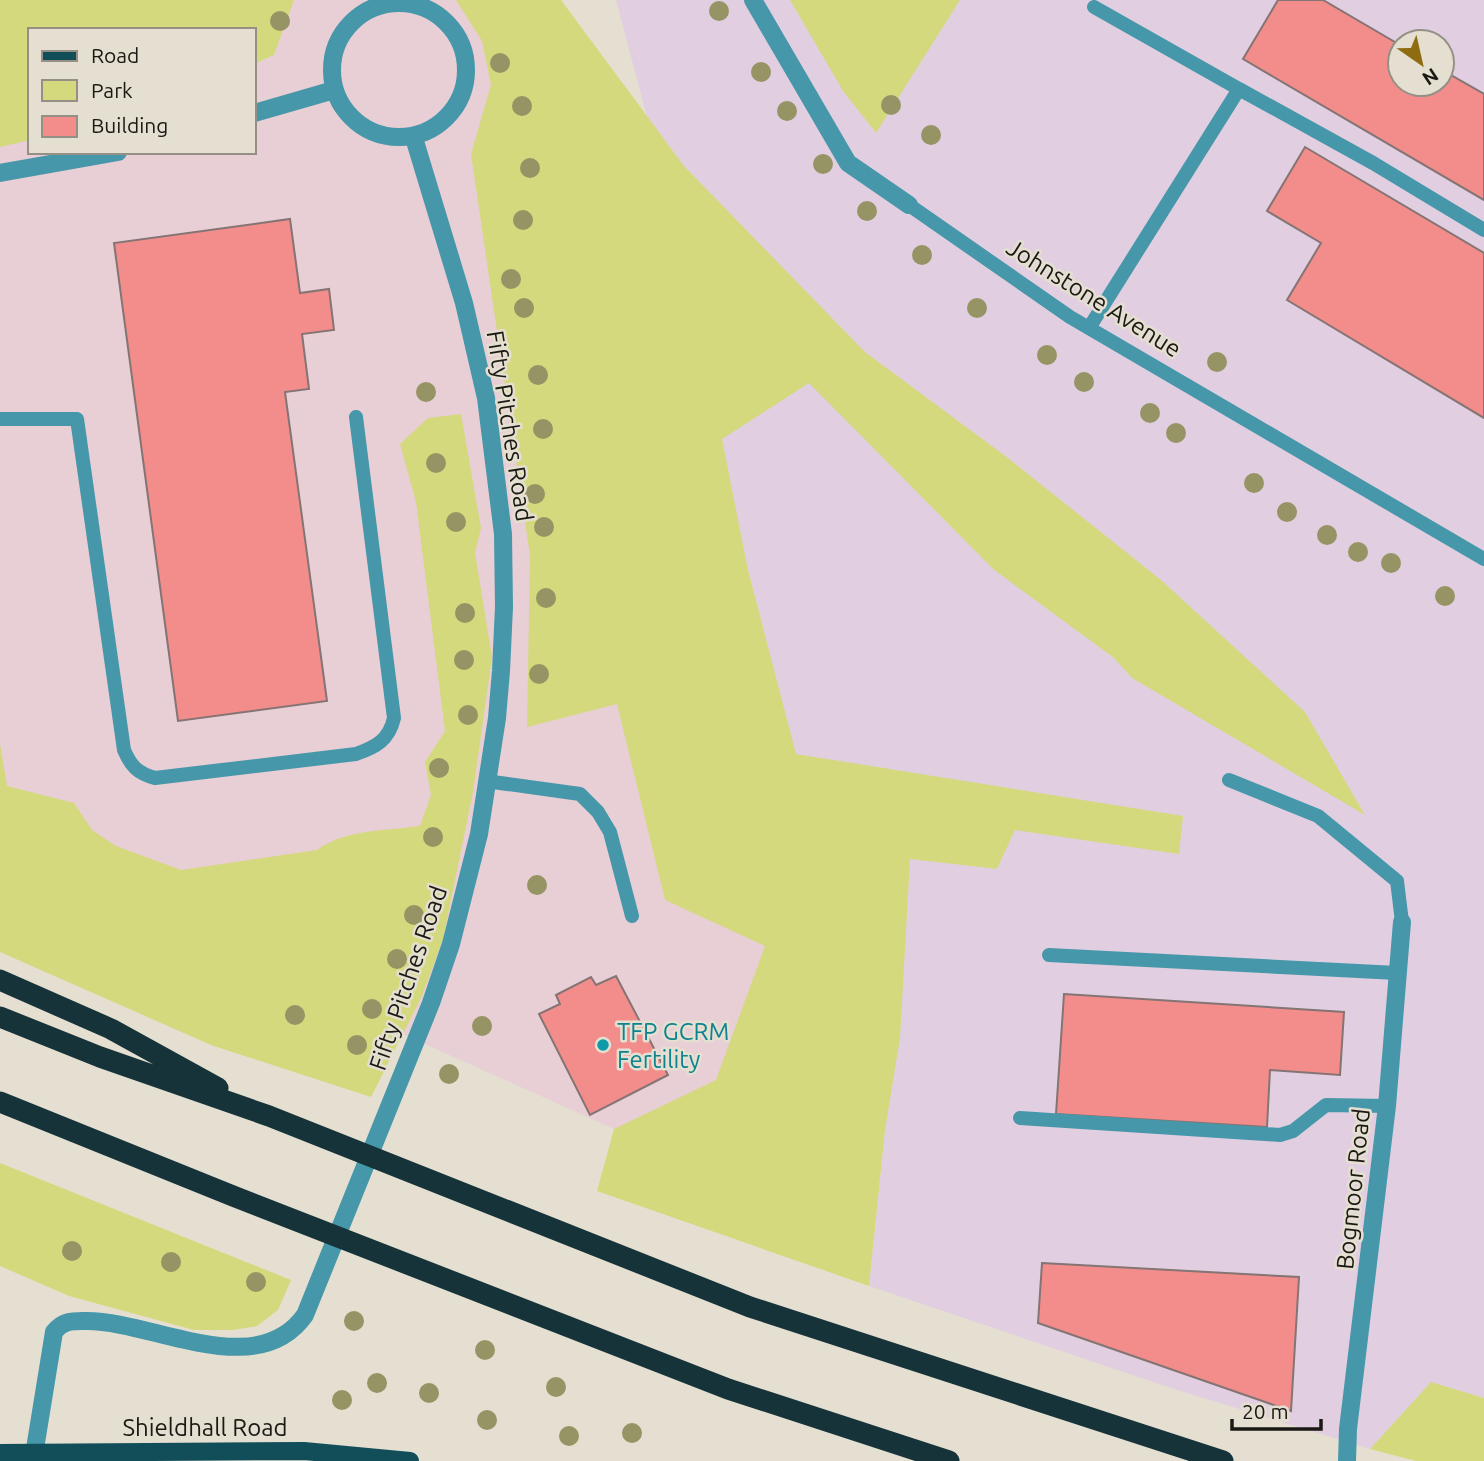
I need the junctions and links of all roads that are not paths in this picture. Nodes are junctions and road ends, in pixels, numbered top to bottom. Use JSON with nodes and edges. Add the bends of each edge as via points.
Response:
{"nodes":[{"id":1,"x":753,"y":0,"type":"edge"},
{"id":2,"x":383,"y":2,"type":"edge"},
{"id":3,"x":1094,"y":8,"type":"dead end"},
{"id":4,"x":1238,"y":89,"type":"junction"},
{"id":5,"x":334,"y":90,"type":"junction"},
{"id":6,"x":256,"y":112,"type":"edge"},
{"id":7,"x":414,"y":138,"type":"junction"},
{"id":8,"x":107,"y":154,"type":"edge"},
{"id":9,"x":0,"y":173,"type":"edge"},
{"id":10,"x":909,"y":205,"type":"joint"},
{"id":11,"x":1484,"y":230,"type":"edge"},
{"id":12,"x":1089,"y":328,"type":"junction"},
{"id":13,"x":356,"y":417,"type":"dead end"},
{"id":14,"x":0,"y":419,"type":"edge"},
{"id":15,"x":1484,"y":559,"type":"edge"},
{"id":16,"x":1229,"y":780,"type":"dead end"},
{"id":17,"x":486,"y":781,"type":"junction"},
{"id":18,"x":632,"y":916,"type":"dead end"},
{"id":19,"x":1402,"y":922,"type":"joint"},
{"id":20,"x":1049,"y":955,"type":"dead end"},
{"id":21,"x":1396,"y":973,"type":"junction"},
{"id":22,"x":0,"y":980,"type":"edge"},
{"id":23,"x":0,"y":1017,"type":"edge"},
{"id":24,"x":0,"y":1102,"type":"edge"},
{"id":25,"x":1387,"y":1107,"type":"junction"},
{"id":26,"x":269,"y":1116,"type":"junction"},
{"id":27,"x":1020,"y":1118,"type":"dead end"},
{"id":28,"x":0,"y":1453,"type":"edge"},
{"id":29,"x":34,"y":1457,"type":"edge"},
{"id":30,"x":410,"y":1461,"type":"edge"},
{"id":31,"x":949,"y":1461,"type":"edge"},
{"id":32,"x":1223,"y":1461,"type":"edge"},
{"id":33,"x":1347,"y":1461,"type":"edge"}],
"edges":[{"from":1,"to":10,"type":"street","name":"Johnstone Avenue","via":[[848,163]]},
{"from":2,"to":5,"type":"street","via":[[348,26],[334,54]]},
{"from":2,"to":7,"type":"street","via":[[406,2],[436,12],[458,37],[467,72],[464,88],[444,120]]},
{"from":3,"to":4,"type":"lane"},
{"from":4,"to":11,"type":"lane"},
{"from":4,"to":12,"type":"lane"},
{"from":5,"to":6,"type":"street"},
{"from":5,"to":7,"type":"street","via":[[355,122],[384,137]]},
{"from":7,"to":17,"type":"street","name":"Fifty Pitches Road","via":[[474,342],[496,464],[504,607],[497,718]]},
{"from":8,"to":9,"type":"street"},
{"from":10,"to":12,"type":"lane","name":"Johnstone Avenue"},
{"from":12,"to":15,"type":"lane","name":"Johnstone Avenue"},
{"from":13,"to":14,"type":"lane","via":[[394,718],[391,731],[377,746],[356,754],[155,778],[131,765],[124,750],[77,419]]},
{"from":16,"to":19,"type":"lane","via":[[1318,816],[1397,881]]},
{"from":17,"to":18,"type":"lane","via":[[580,794],[610,832]]},
{"from":17,"to":29,"type":"street","name":"Fifty Pitches Road","via":[[451,944],[431,1003],[297,1327],[251,1348],[99,1321],[59,1325],[54,1332]]},
{"from":19,"to":21,"type":"street","name":"Bogmoor Road"},
{"from":20,"to":21,"type":"lane"},
{"from":21,"to":25,"type":"street","name":"Bogmoor Road"},
{"from":22,"to":26,"type":"highway","via":[[111,1028]]},
{"from":23,"to":26,"type":"highway"},
{"from":24,"to":31,"type":"highway","via":[[727,1389]]},
{"from":25,"to":27,"type":"lane","via":[[1326,1105],[1280,1135]]},
{"from":25,"to":33,"type":"street","name":"Bogmoor Road"},
{"from":26,"to":32,"type":"highway","via":[[750,1307]]},
{"from":28,"to":29,"type":"main road","name":"Shieldhall Road"},
{"from":29,"to":30,"type":"main road","name":"Shieldhall Road","via":[[304,1451]]}]}
